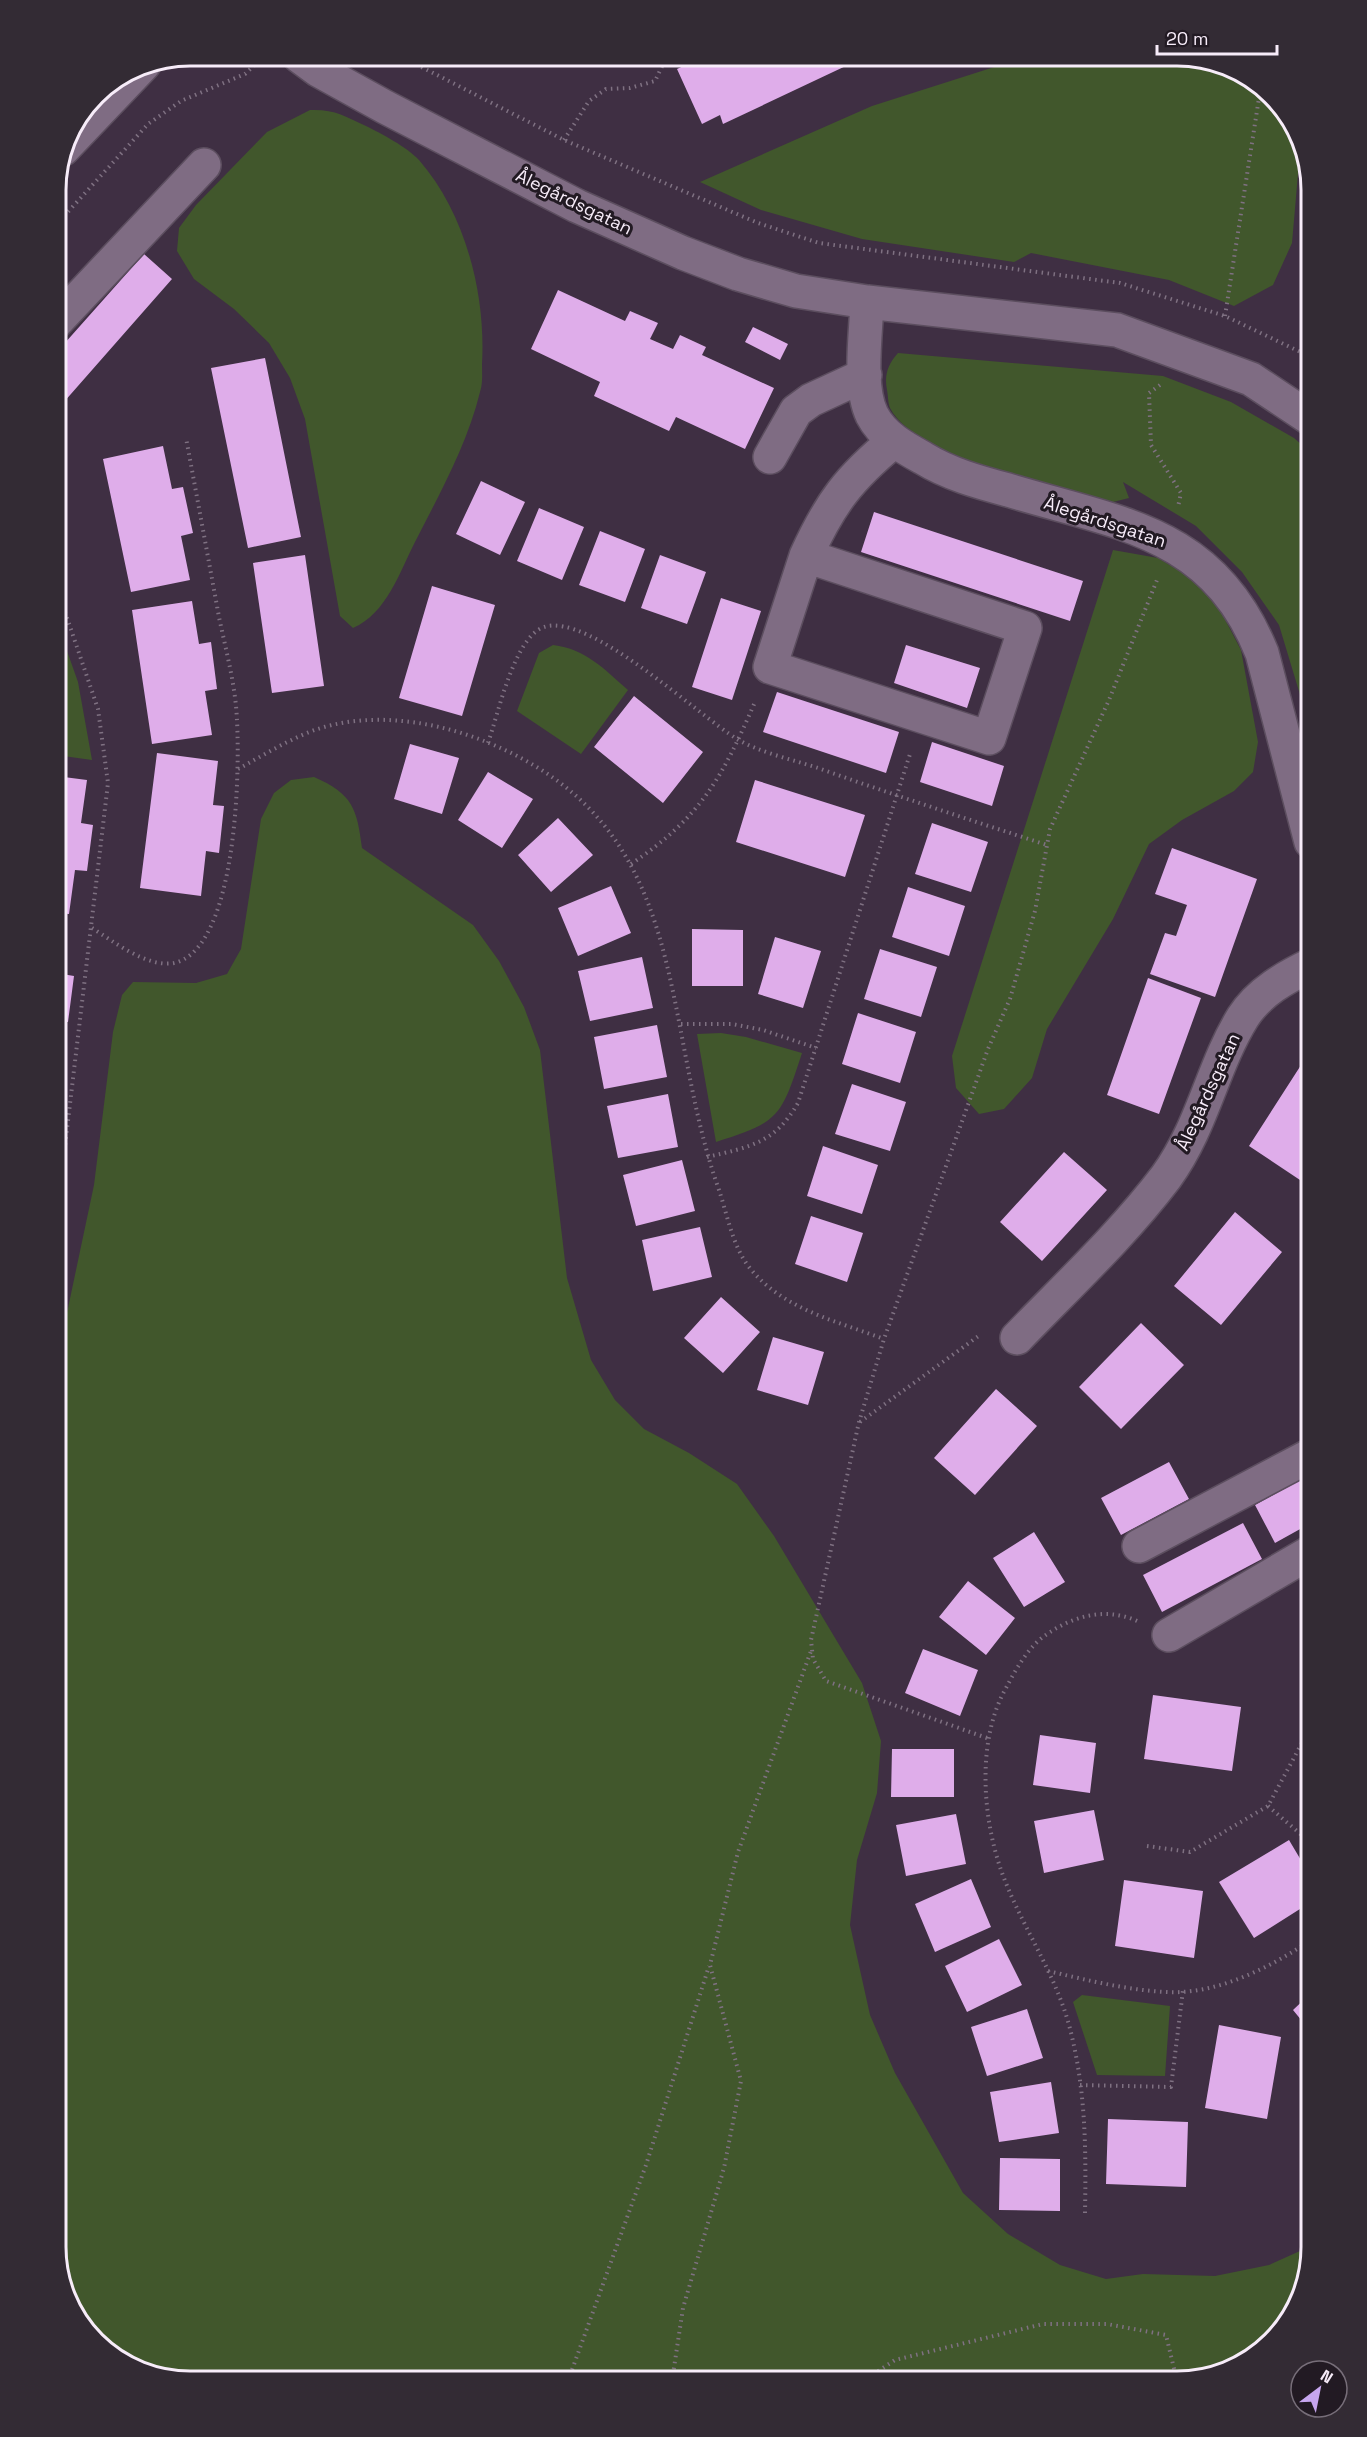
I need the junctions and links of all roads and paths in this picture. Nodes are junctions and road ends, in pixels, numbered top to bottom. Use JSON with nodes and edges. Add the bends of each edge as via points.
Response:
{"nodes":[{"id":1,"x":254,"y":66,"type":"edge"},
{"id":2,"x":313,"y":66,"type":"edge"},
{"id":3,"x":420,"y":66,"type":"edge"},
{"id":4,"x":662,"y":66,"type":"edge"},
{"id":5,"x":123,"y":86,"type":"edge"},
{"id":6,"x":1259,"y":97,"type":"edge"},
{"id":7,"x":83,"y":128,"type":"edge"},
{"id":8,"x":564,"y":140,"type":"junction"},
{"id":9,"x":204,"y":165,"type":"dead end"},
{"id":10,"x":66,"y":214,"type":"edge"},
{"id":11,"x":867,"y":302,"type":"junction"},
{"id":12,"x":66,"y":311,"type":"edge"},
{"id":13,"x":1225,"y":316,"type":"junction"},
{"id":14,"x":1301,"y":352,"type":"edge"},
{"id":15,"x":1199,"y":360,"type":"junction"},
{"id":16,"x":865,"y":375,"type":"junction"},
{"id":17,"x":1301,"y":412,"type":"edge"},
{"id":18,"x":186,"y":438,"type":"dead end"},
{"id":19,"x":894,"y":441,"type":"junction"},
{"id":20,"x":770,"y":457,"type":"dead end"},
{"id":21,"x":1170,"y":542,"type":"junction"},
{"id":22,"x":806,"y":556,"type":"junction"},
{"id":23,"x":66,"y":615,"type":"edge"},
{"id":24,"x":770,"y":667,"type":"junction"},
{"id":25,"x":922,"y":716,"type":"junction"},
{"id":26,"x":738,"y":740,"type":"junction"},
{"id":27,"x":488,"y":743,"type":"junction"},
{"id":28,"x":238,"y":769,"type":"junction"},
{"id":29,"x":897,"y":796,"type":"junction"},
{"id":30,"x":1301,"y":803,"type":"edge"},
{"id":31,"x":1047,"y":845,"type":"junction"},
{"id":32,"x":631,"y":864,"type":"junction"},
{"id":33,"x":91,"y":928,"type":"junction"},
{"id":34,"x":1301,"y":970,"type":"edge"},
{"id":35,"x":681,"y":1024,"type":"junction"},
{"id":36,"x":816,"y":1048,"type":"junction"},
{"id":37,"x":66,"y":1138,"type":"edge"},
{"id":38,"x":707,"y":1157,"type":"junction"},
{"id":39,"x":1017,"y":1338,"type":"joint"},
{"id":40,"x":884,"y":1339,"type":"junction"},
{"id":41,"x":859,"y":1422,"type":"junction"},
{"id":42,"x":1301,"y":1460,"type":"edge"},
{"id":43,"x":1139,"y":1546,"type":"dead end"},
{"id":44,"x":1301,"y":1558,"type":"edge"},
{"id":45,"x":1169,"y":1635,"type":"joint"},
{"id":46,"x":812,"y":1648,"type":"junction"},
{"id":47,"x":987,"y":1738,"type":"junction"},
{"id":48,"x":1301,"y":1745,"type":"edge"},
{"id":49,"x":1268,"y":1806,"type":"junction"},
{"id":50,"x":1301,"y":1834,"type":"edge"},
{"id":51,"x":1147,"y":1846,"type":"dead end"},
{"id":52,"x":1301,"y":1947,"type":"edge"},
{"id":53,"x":710,"y":1965,"type":"junction"},
{"id":54,"x":1048,"y":1971,"type":"junction"},
{"id":55,"x":1183,"y":1990,"type":"junction"},
{"id":56,"x":1080,"y":2085,"type":"junction"},
{"id":57,"x":1085,"y":2213,"type":"dead end"},
{"id":58,"x":572,"y":2371,"type":"edge"},
{"id":59,"x":674,"y":2371,"type":"edge"},
{"id":60,"x":878,"y":2371,"type":"edge"},
{"id":61,"x":1174,"y":2371,"type":"edge"}],
"edges":[{"from":1,"to":10,"type":"path","via":[[245,74],[181,101],[148,124]]},
{"from":2,"to":11,"type":"street","name":"Ålegårdsgatan","via":[[577,206],[683,253],[796,291]]},
{"from":3,"to":8,"type":"path"},
{"from":4,"to":8,"type":"path","via":[[655,81],[606,89],[589,101]]},
{"from":5,"to":7,"type":"street"},
{"from":6,"to":13,"type":"path"},
{"from":8,"to":13,"type":"path","via":[[758,223],[819,243],[1120,283]]},
{"from":9,"to":12,"type":"street"},
{"from":11,"to":15,"type":"street","name":"Ålegårdsgatan","via":[[1116,330]]},
{"from":11,"to":16,"type":"street","name":"Ålegårdsgatan"},
{"from":13,"to":14,"type":"path"},
{"from":15,"to":17,"type":"street","name":"Ålegårdsgatan","via":[[1251,379]]},
{"from":15,"to":21,"type":"path","via":[[1149,393],[1151,445],[1181,493]]},
{"from":16,"to":19,"type":"street","name":"Ålegårdsgatan","via":[[866,398],[872,414]]},
{"from":16,"to":20,"type":"street","via":[[796,411]]},
{"from":18,"to":28,"type":"path","via":[[236,705]]},
{"from":19,"to":21,"type":"street","name":"Ålegårdsgatan","via":[[939,468]]},
{"from":19,"to":22,"type":"street","via":[[843,488]]},
{"from":21,"to":30,"type":"street","name":"Ålegårdsgatan","via":[[1224,587],[1252,630],[1262,653]]},
{"from":21,"to":31,"type":"path","via":[[1126,660],[1050,829]]},
{"from":22,"to":24,"type":"street"},
{"from":22,"to":25,"type":"street","via":[[1025,628],[989,738]]},
{"from":23,"to":33,"type":"path","via":[[98,709],[108,783]]},
{"from":24,"to":25,"type":"street"},
{"from":24,"to":26,"type":"path"},
{"from":25,"to":29,"type":"path"},
{"from":26,"to":27,"type":"path","via":[[622,655],[579,633],[552,625],[541,627],[530,636],[518,653]]},
{"from":26,"to":29,"type":"path"},
{"from":26,"to":32,"type":"path","via":[[690,817]]},
{"from":27,"to":28,"type":"path","via":[[422,724],[348,721],[313,731]]},
{"from":27,"to":32,"type":"path","via":[[514,753],[568,789]]},
{"from":28,"to":33,"type":"path","via":[[227,880],[205,940],[174,963],[129,951]]},
{"from":29,"to":31,"type":"path"},
{"from":29,"to":36,"type":"path"},
{"from":31,"to":40,"type":"path","via":[[1035,912],[1010,999],[988,1049]]},
{"from":32,"to":35,"type":"path","via":[[658,927]]},
{"from":33,"to":37,"type":"path"},
{"from":34,"to":39,"type":"street","name":"Ålegårdsgatan","via":[[1277,983],[1244,1016],[1194,1132],[1167,1175],[1138,1212]]},
{"from":35,"to":36,"type":"path","via":[[732,1024]]},
{"from":35,"to":38,"type":"path"},
{"from":36,"to":38,"type":"path","via":[[788,1121],[750,1147]]},
{"from":38,"to":40,"type":"path","via":[[747,1265],[763,1282],[802,1309]]},
{"from":39,"to":41,"type":"path","via":[[996,1332],[977,1336]]},
{"from":40,"to":41,"type":"path"},
{"from":41,"to":46,"type":"path"},
{"from":42,"to":43,"type":"street"},
{"from":44,"to":45,"type":"street"},
{"from":45,"to":47,"type":"path","via":[[1128,1617],[1098,1613],[1066,1622],[1040,1639],[1017,1669],[998,1702]]},
{"from":46,"to":47,"type":"path","via":[[813,1659],[826,1681]]},
{"from":46,"to":53,"type":"path","via":[[738,1852]]},
{"from":47,"to":54,"type":"path","via":[[985,1771],[1001,1869]]},
{"from":48,"to":49,"type":"path"},
{"from":49,"to":50,"type":"path"},
{"from":49,"to":51,"type":"path","via":[[1190,1852]]},
{"from":52,"to":55,"type":"path","via":[[1236,1981]]},
{"from":53,"to":58,"type":"path","via":[[646,2165]]},
{"from":53,"to":59,"type":"path","via":[[741,2081],[724,2168],[683,2308]]},
{"from":54,"to":55,"type":"path","via":[[1120,1987]]},
{"from":54,"to":56,"type":"path","via":[[1072,2036]]},
{"from":55,"to":56,"type":"path","via":[[1171,2087]]},
{"from":56,"to":57,"type":"path","via":[[1086,2132]]},
{"from":60,"to":61,"type":"path","via":[[895,2360],[1043,2324],[1097,2324],[1166,2335]]}]}
